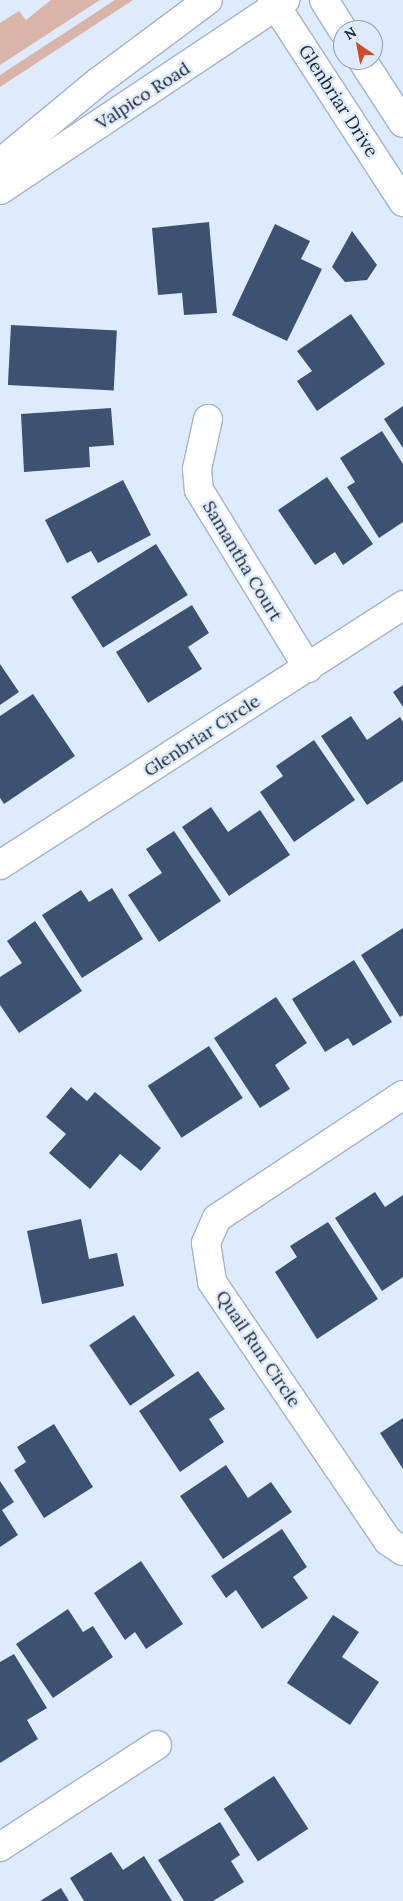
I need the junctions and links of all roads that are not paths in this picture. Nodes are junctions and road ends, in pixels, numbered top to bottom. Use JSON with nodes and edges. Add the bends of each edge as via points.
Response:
{"nodes":[{"id":1,"x":208,"y":0,"type":"edge"},
{"id":2,"x":324,"y":0,"type":"edge"},
{"id":3,"x":278,"y":2,"type":"edge"},
{"id":4,"x":337,"y":20,"type":"edge"},
{"id":5,"x":369,"y":70,"type":"edge"},
{"id":6,"x":403,"y":123,"type":"edge"},
{"id":7,"x":0,"y":163,"type":"edge"},
{"id":8,"x":0,"y":190,"type":"edge"},
{"id":9,"x":403,"y":202,"type":"edge"},
{"id":10,"x":208,"y":419,"type":"dead end"},
{"id":11,"x":403,"y":605,"type":"edge"},
{"id":12,"x":308,"y":668,"type":"junction"},
{"id":13,"x":0,"y":865,"type":"edge"},
{"id":14,"x":403,"y":1095,"type":"edge"},
{"id":15,"x":403,"y":1551,"type":"edge"},
{"id":16,"x":158,"y":1744,"type":"dead end"},
{"id":17,"x":0,"y":1847,"type":"edge"}],
"edges":[{"from":1,"to":7,"type":"street","name":"Valpico Road","via":[[98,82]]},
{"from":2,"to":4,"type":"street"},
{"from":3,"to":8,"type":"street","name":"Valpico Road"},
{"from":3,"to":9,"type":"street","name":"Glenbriar Drive"},
{"from":5,"to":6,"type":"street"},
{"from":10,"to":12,"type":"street","name":"Samantha Court","via":[[197,469],[199,490]]},
{"from":11,"to":12,"type":"street","name":"Glenbriar Circle"},
{"from":12,"to":13,"type":"street","name":"Glenbriar Circle"},
{"from":14,"to":15,"type":"street","name":"Quail Run Circle","via":[[217,1218],[206,1243],[212,1282],[388,1541]]},
{"from":16,"to":17,"type":"street"}]}
